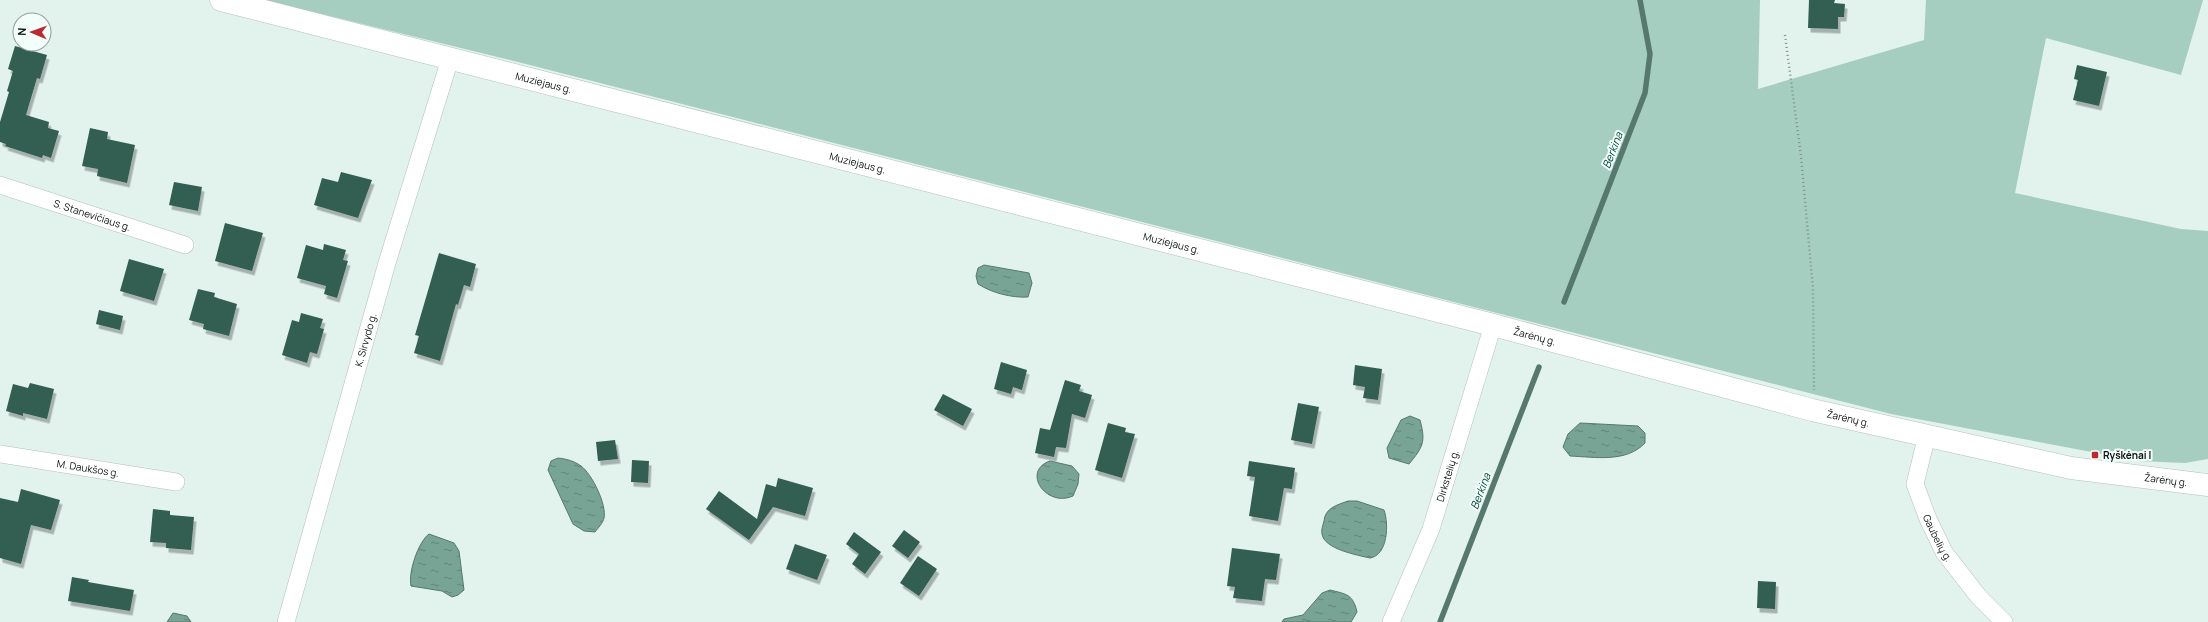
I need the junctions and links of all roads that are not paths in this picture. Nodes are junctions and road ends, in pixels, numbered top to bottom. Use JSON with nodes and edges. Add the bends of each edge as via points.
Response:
{"nodes":[{"id":1,"x":221,"y":0,"type":"edge"},
{"id":2,"x":450,"y":59,"type":"junction"},
{"id":3,"x":0,"y":185,"type":"edge"},
{"id":4,"x":185,"y":244,"type":"dead end"},
{"id":5,"x":1493,"y":325,"type":"junction"},
{"id":6,"x":1927,"y":435,"type":"junction"},
{"id":7,"x":0,"y":454,"type":"edge"},
{"id":8,"x":176,"y":482,"type":"dead end"},
{"id":9,"x":2208,"y":485,"type":"edge"},
{"id":10,"x":286,"y":622,"type":"edge"},
{"id":11,"x":1391,"y":622,"type":"edge"},
{"id":12,"x":2004,"y":622,"type":"edge"}],
"edges":[{"from":1,"to":2,"type":"main road","name":"Muziejaus g."},
{"from":2,"to":5,"type":"main road","name":"Muziejaus g."},
{"from":2,"to":10,"type":"street","name":"K. Sirvydo g.","via":[[387,263]]},
{"from":3,"to":4,"type":"street","name":"S. Stanevičiaus g."},
{"from":5,"to":6,"type":"main road","name":"Žarėnų g.","via":[[1812,410]]},
{"from":5,"to":11,"type":"street","name":"Dirkstelių g.","via":[[1431,529]]},
{"from":6,"to":9,"type":"main road","name":"Žarėnų g.","via":[[2071,468]]},
{"from":6,"to":12,"type":"street","name":"Gaubelių g.","via":[[1915,484],[1928,519],[1944,552],[1978,596]]},
{"from":7,"to":8,"type":"street","name":"M. Daukšos g."}]}
